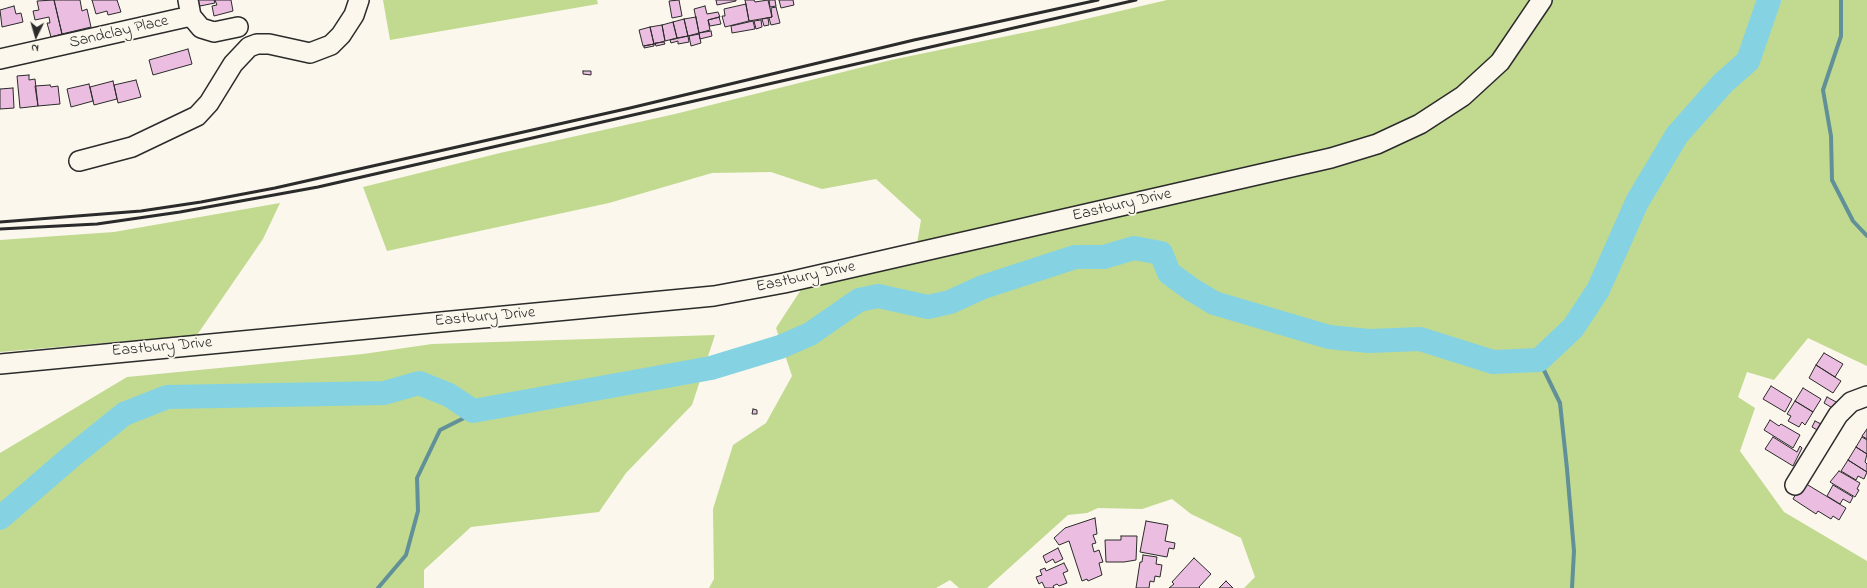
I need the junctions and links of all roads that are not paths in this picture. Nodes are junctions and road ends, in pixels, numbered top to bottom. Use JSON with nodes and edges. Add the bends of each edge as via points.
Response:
{"nodes":[{"id":1,"x":359,"y":0,"type":"edge"},
{"id":2,"x":1542,"y":0,"type":"edge"},
{"id":3,"x":189,"y":8,"type":"edge"},
{"id":4,"x":238,"y":27,"type":"dead end"},
{"id":5,"x":0,"y":59,"type":"edge"},
{"id":6,"x":79,"y":161,"type":"dead end"},
{"id":7,"x":0,"y":364,"type":"edge"},
{"id":8,"x":1867,"y":396,"type":"edge"},
{"id":9,"x":1795,"y":485,"type":"dead end"}],
"edges":[{"from":1,"to":6,"type":"street","via":[[354,15],[331,45],[310,53],[269,44],[249,47],[233,64],[209,103],[197,116],[132,146]]},
{"from":2,"to":7,"type":"street","name":"Eastbury Drive","via":[[1500,62],[1463,96],[1420,124],[1377,144],[1330,158],[784,283],[714,296]]},
{"from":3,"to":4,"type":"street","name":"Sandclay Place","via":[[201,28],[207,31]]},
{"from":3,"to":5,"type":"street","name":"Sandclay Place"},
{"from":8,"to":9,"type":"street","via":[[1851,402],[1838,415]]}]}
